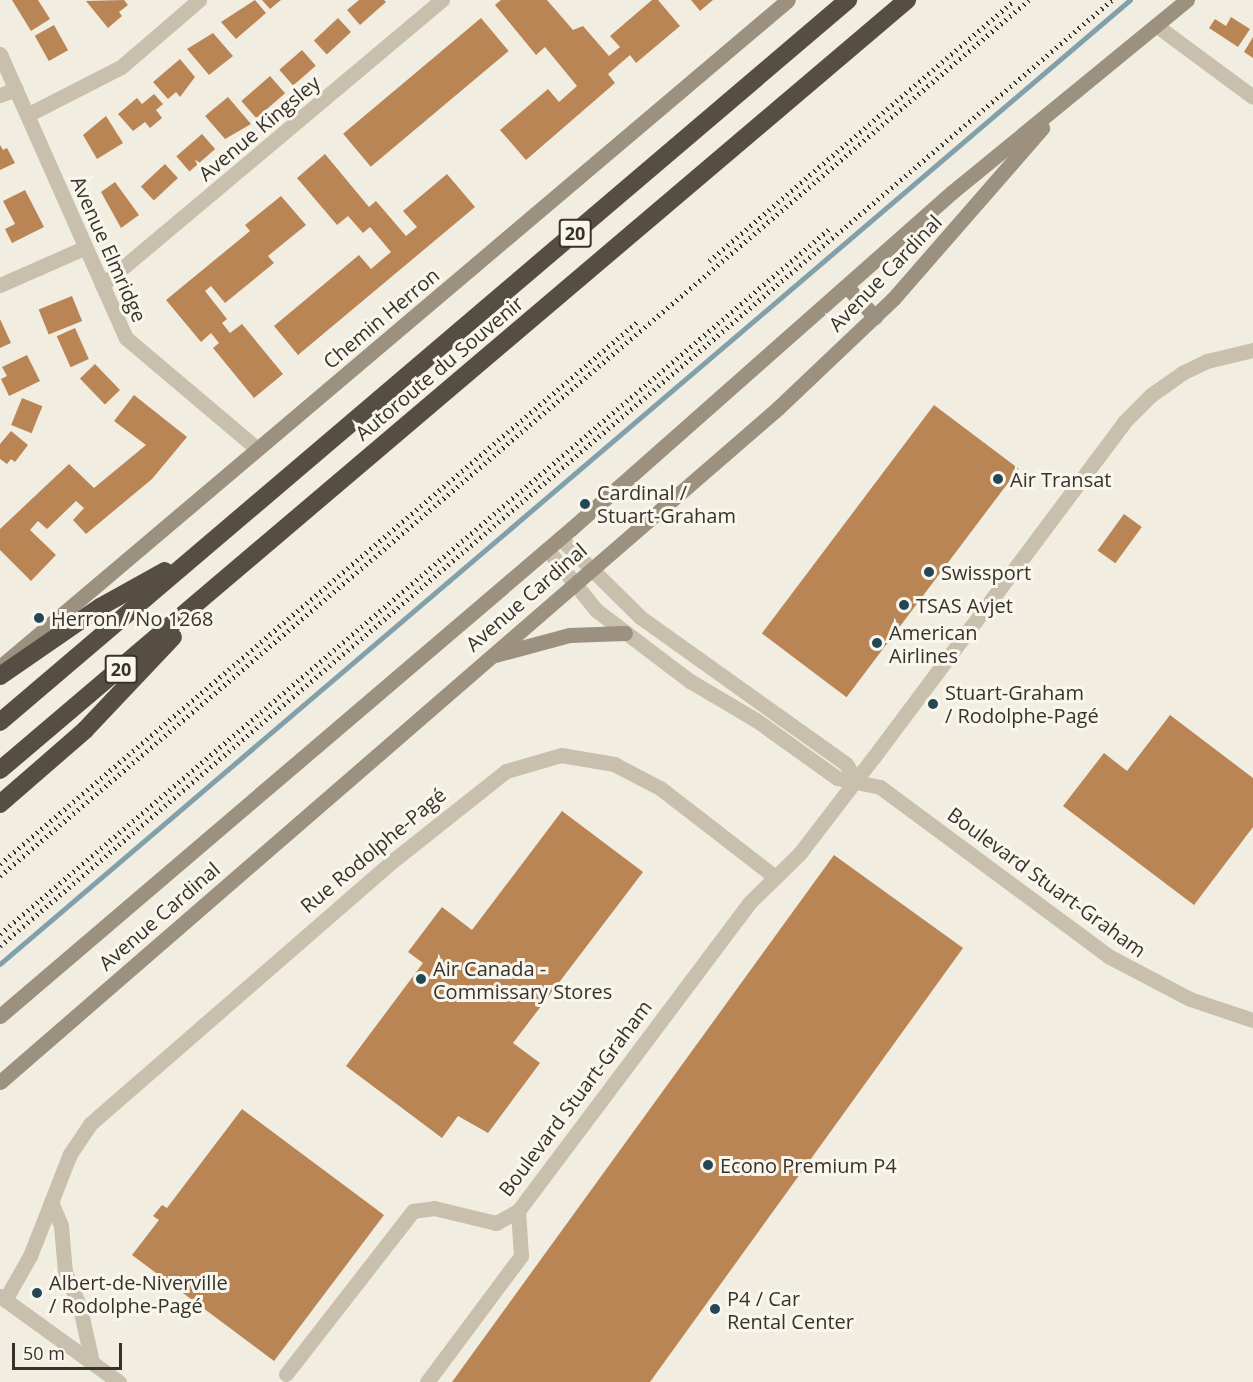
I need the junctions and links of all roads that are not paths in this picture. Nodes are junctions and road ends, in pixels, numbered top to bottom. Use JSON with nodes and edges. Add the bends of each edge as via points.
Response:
{"nodes":[{"id":1,"x":199,"y":0,"type":"edge"},
{"id":2,"x":442,"y":0,"type":"edge"},
{"id":3,"x":788,"y":0,"type":"edge"},
{"id":4,"x":848,"y":0,"type":"edge"},
{"id":5,"x":907,"y":0,"type":"edge"},
{"id":6,"x":1187,"y":0,"type":"edge"},
{"id":7,"x":1157,"y":26,"type":"junction"},
{"id":8,"x":0,"y":54,"type":"edge"},
{"id":9,"x":16,"y":89,"type":"junction"},
{"id":10,"x":0,"y":95,"type":"edge"},
{"id":11,"x":1253,"y":98,"type":"edge"},
{"id":12,"x":27,"y":115,"type":"junction"},
{"id":13,"x":1051,"y":116,"type":"junction"},
{"id":14,"x":84,"y":248,"type":"junction"},
{"id":15,"x":0,"y":285,"type":"edge"},
{"id":16,"x":102,"y":285,"type":"junction"},
{"id":17,"x":847,"y":287,"type":"junction"},
{"id":18,"x":875,"y":317,"type":"junction"},
{"id":19,"x":1253,"y":350,"type":"edge"},
{"id":20,"x":256,"y":448,"type":"junction"},
{"id":21,"x":560,"y":538,"type":"junction"},
{"id":22,"x":547,"y":549,"type":"junction"},
{"id":23,"x":198,"y":553,"type":"junction"},
{"id":24,"x":240,"y":567,"type":"junction"},
{"id":25,"x":590,"y":571,"type":"junction"},
{"id":26,"x":575,"y":583,"type":"junction"},
{"id":27,"x":625,"y":633,"type":"junction"},
{"id":28,"x":489,"y":657,"type":"junction"},
{"id":29,"x":0,"y":666,"type":"edge"},
{"id":30,"x":0,"y":676,"type":"edge"},
{"id":31,"x":0,"y":722,"type":"edge"},
{"id":32,"x":0,"y":770,"type":"edge"},
{"id":33,"x":856,"y":780,"type":"junction"},
{"id":34,"x":0,"y":804,"type":"edge"},
{"id":35,"x":774,"y":876,"type":"junction"},
{"id":36,"x":0,"y":1016,"type":"edge"},
{"id":37,"x":1253,"y":1020,"type":"edge"},
{"id":38,"x":0,"y":1082,"type":"edge"},
{"id":39,"x":51,"y":1202,"type":"junction"},
{"id":40,"x":518,"y":1211,"type":"junction"},
{"id":41,"x":2,"y":1294,"type":"edge"},
{"id":42,"x":92,"y":1362,"type":"junction"},
{"id":43,"x":286,"y":1374,"type":"dead end"},
{"id":44,"x":119,"y":1382,"type":"edge"},
{"id":45,"x":427,"y":1382,"type":"edge"}],
"edges":[{"from":1,"to":12,"type":"street","via":[[121,67]]},
{"from":2,"to":16,"type":"street","name":"Avenue Kingsley"},
{"from":3,"to":20,"type":"main road","name":"Chemin Herron"},
{"from":4,"to":23,"type":"highway","name":"Autoroute du Souvenir","number":"20"},
{"from":5,"to":24,"type":"highway","name":"Autoroute du Souvenir","number":"20"},
{"from":6,"to":7,"type":"main road","name":"Avenue Cardinal"},
{"from":7,"to":11,"type":"street"},
{"from":7,"to":13,"type":"main road","name":"Avenue Cardinal"},
{"from":8,"to":9,"type":"street","name":"Avenue Elmridge"},
{"from":9,"to":10,"type":"street"},
{"from":9,"to":12,"type":"street","name":"Avenue Elmridge"},
{"from":12,"to":14,"type":"street","name":"Avenue Elmridge"},
{"from":13,"to":17,"type":"main road","name":"Avenue Cardinal","via":[[951,194]]},
{"from":13,"to":18,"type":"main road","name":"Avenue Cardinal","via":[[1021,156]]},
{"from":14,"to":15,"type":"street"},
{"from":14,"to":16,"type":"street","name":"Avenue Elmridge"},
{"from":16,"to":20,"type":"street","name":"Avenue Elmridge","via":[[134,347]]},
{"from":17,"to":18,"type":"main road"},
{"from":17,"to":21,"type":"main road","name":"Avenue Cardinal"},
{"from":18,"to":25,"type":"main road","name":"Avenue Cardinal"},
{"from":19,"to":33,"type":"street","via":[[1188,370],[1132,413]]},
{"from":20,"to":29,"type":"main road","name":"Chemin Herron"},
{"from":21,"to":22,"type":"main road","name":"Avenue Cardinal"},
{"from":21,"to":25,"type":"street","name":"Boulevard Stuart-Graham"},
{"from":22,"to":26,"type":"street","name":"Boulevard Stuart-Graham"},
{"from":22,"to":36,"type":"main road","name":"Avenue Cardinal"},
{"from":23,"to":30,"type":"highway","via":[[100,607]]},
{"from":23,"to":31,"type":"highway","name":"Autoroute du Souvenir","number":"20"},
{"from":24,"to":32,"type":"highway","name":"Autoroute du Souvenir","number":"20"},
{"from":24,"to":34,"type":"highway","via":[[85,730]]},
{"from":25,"to":26,"type":"main road","name":"Avenue Cardinal"},
{"from":25,"to":33,"type":"street","name":"Boulevard Stuart-Graham","via":[[654,629],[846,764]]},
{"from":26,"to":27,"type":"street","name":"Boulevard Stuart-Graham","via":[[590,603]]},
{"from":26,"to":28,"type":"main road","name":"Avenue Cardinal"},
{"from":27,"to":28,"type":"main road","via":[[569,635]]},
{"from":27,"to":33,"type":"street","name":"Boulevard Stuart-Graham","via":[[837,777]]},
{"from":28,"to":38,"type":"main road","name":"Avenue Cardinal"},
{"from":33,"to":35,"type":"street","via":[[800,853]]},
{"from":33,"to":37,"type":"street","name":"Boulevard Stuart-Graham","via":[[887,792],[1110,957],[1190,999]]},
{"from":35,"to":39,"type":"street","name":"Rue Rodolphe-Pagé","via":[[660,789],[628,770],[576,755],[546,756],[521,764],[452,810],[99,1115],[75,1145]]},
{"from":35,"to":40,"type":"street","name":"Boulevard Stuart-Graham"},
{"from":39,"to":41,"type":"street","name":"Rue Rodolphe-Pagé","via":[[30,1256]]},
{"from":39,"to":42,"type":"street","via":[[61,1226],[65,1272],[80,1308]]},
{"from":40,"to":43,"type":"street","name":"Boulevard Stuart-Graham","via":[[496,1223],[434,1208],[413,1211]]},
{"from":40,"to":45,"type":"street","via":[[522,1256]]},
{"from":41,"to":42,"type":"street"},
{"from":42,"to":44,"type":"street"}]}
